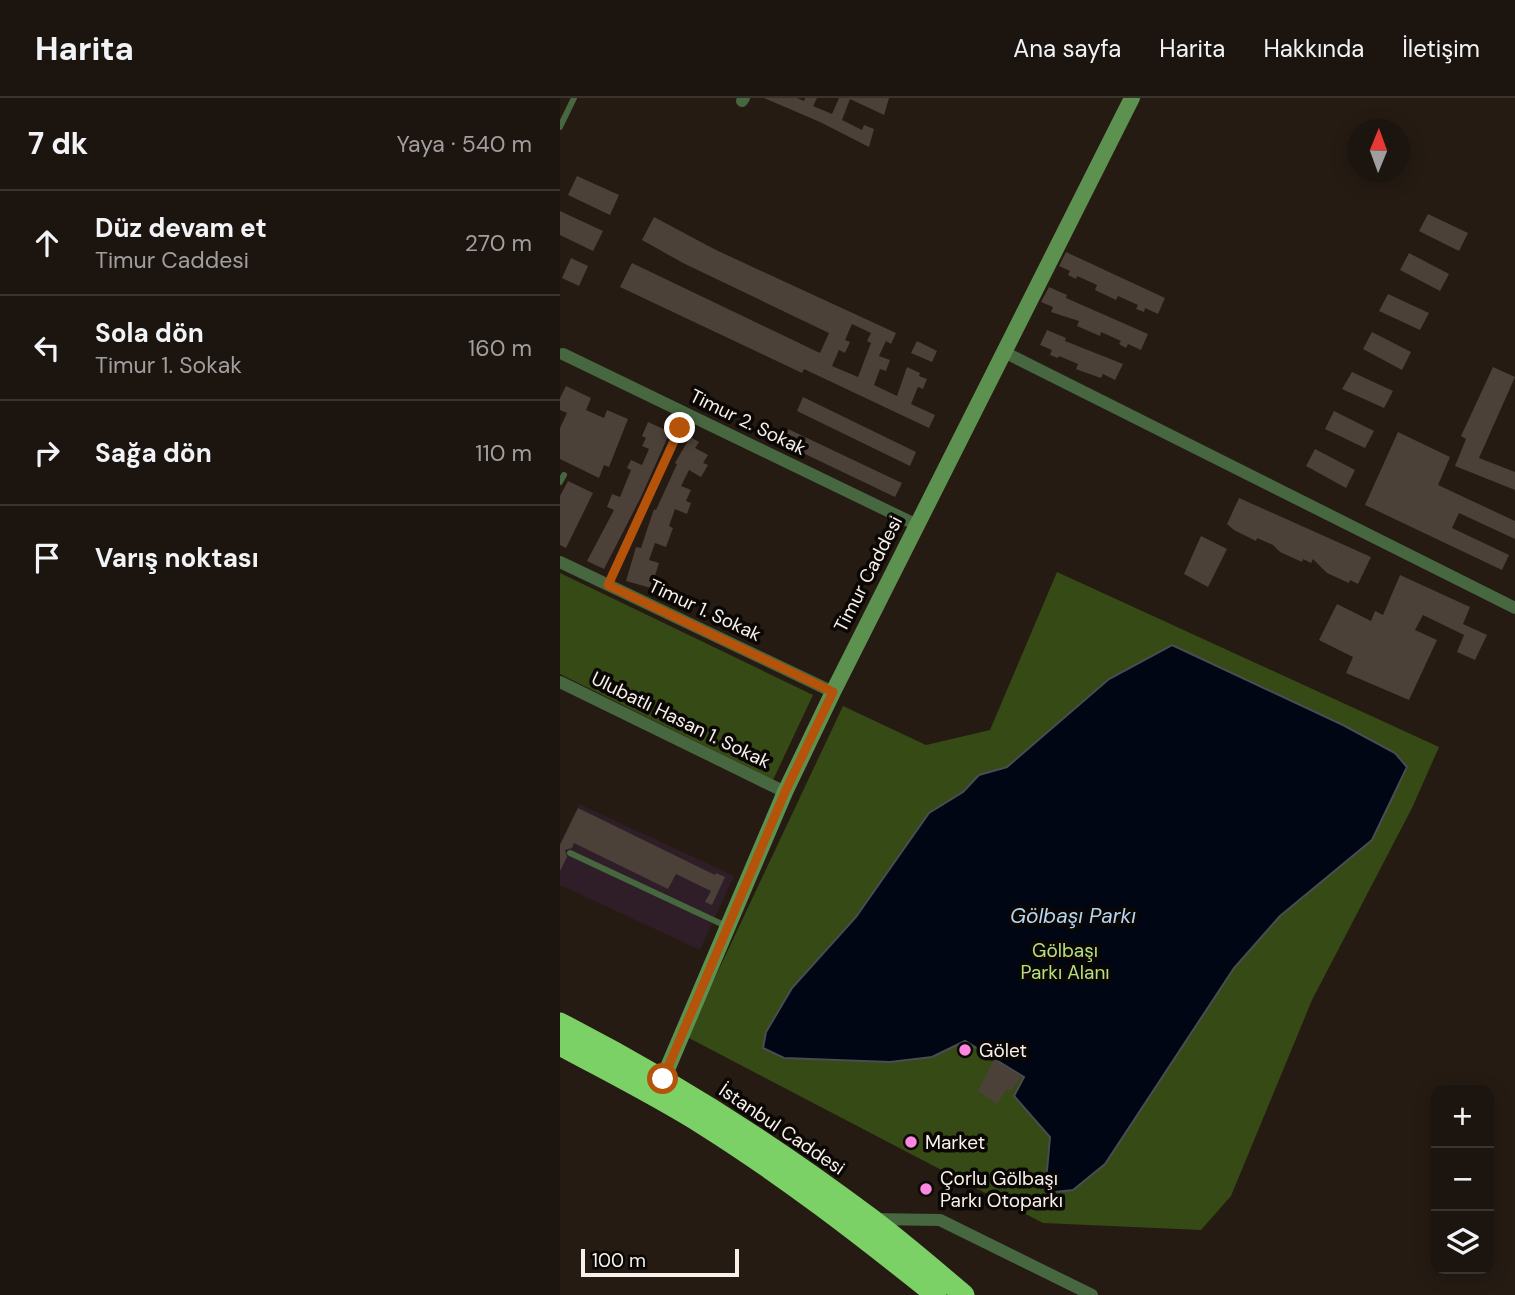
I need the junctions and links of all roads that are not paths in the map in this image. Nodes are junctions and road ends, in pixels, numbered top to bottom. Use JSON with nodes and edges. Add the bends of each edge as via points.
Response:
{"nodes":[{"id":1,"x":574,"y":98,"type":"edge"},
{"id":2,"x":1132,"y":98,"type":"edge"},
{"id":3,"x":560,"y":127,"type":"edge"},
{"id":4,"x":1004,"y":352,"type":"junction"},
{"id":5,"x":563,"y":354,"type":"dead end"},
{"id":6,"x":680,"y":428,"type":"dead end"},
{"id":7,"x":564,"y":475,"type":"dead end"},
{"id":8,"x":560,"y":482,"type":"edge"},
{"id":9,"x":917,"y":525,"type":"junction"},
{"id":10,"x":560,"y":562,"type":"edge"},
{"id":11,"x":608,"y":585,"type":"junction"},
{"id":12,"x":1515,"y":608,"type":"edge"},
{"id":13,"x":560,"y":682,"type":"edge"},
{"id":14,"x":833,"y":692,"type":"junction"},
{"id":15,"x":785,"y":792,"type":"junction"},
{"id":16,"x":570,"y":853,"type":"dead end"},
{"id":17,"x":727,"y":927,"type":"junction"},
{"id":18,"x":560,"y":1023,"type":"edge"},
{"id":19,"x":560,"y":1045,"type":"edge"},
{"id":20,"x":663,"y":1079,"type":"junction"},
{"id":21,"x":872,"y":1219,"type":"junction"},
{"id":22,"x":936,"y":1295,"type":"edge"},
{"id":23,"x":964,"y":1295,"type":"edge"},
{"id":24,"x":1092,"y":1295,"type":"edge"}],
"edges":[{"from":1,"to":3,"type":"lane"},
{"from":2,"to":4,"type":"street","name":"Timur Caddesi"},
{"from":4,"to":9,"type":"street","name":"Timur Caddesi"},
{"from":4,"to":12,"type":"street"},
{"from":5,"to":9,"type":"street","name":"Timur 2. Sokak"},
{"from":6,"to":11,"type":"lane"},
{"from":7,"to":8,"type":"lane"},
{"from":9,"to":14,"type":"street","name":"Timur Caddesi"},
{"from":10,"to":11,"type":"street","name":"Timur 1. Sokak"},
{"from":11,"to":14,"type":"street","name":"Timur 1. Sokak"},
{"from":13,"to":15,"type":"street","name":"Ulubatlı Hasan 1. Sokak"},
{"from":14,"to":15,"type":"street","name":"Timur Caddesi"},
{"from":15,"to":17,"type":"street","name":"Timur Caddesi"},
{"from":16,"to":17,"type":"lane"},
{"from":17,"to":20,"type":"street","name":"Timur Caddesi"},
{"from":18,"to":20,"type":"highway","name":"İstanbul Caddesi"},
{"from":19,"to":22,"type":"highway","name":"İstanbul Caddesi","via":[[650,1093],[757,1160]]},
{"from":20,"to":21,"type":"highway","name":"İstanbul Caddesi","via":[[771,1146]]},
{"from":21,"to":23,"type":"highway","name":"İstanbul Caddesi"},
{"from":21,"to":24,"type":"street","via":[[940,1220]]}]}
